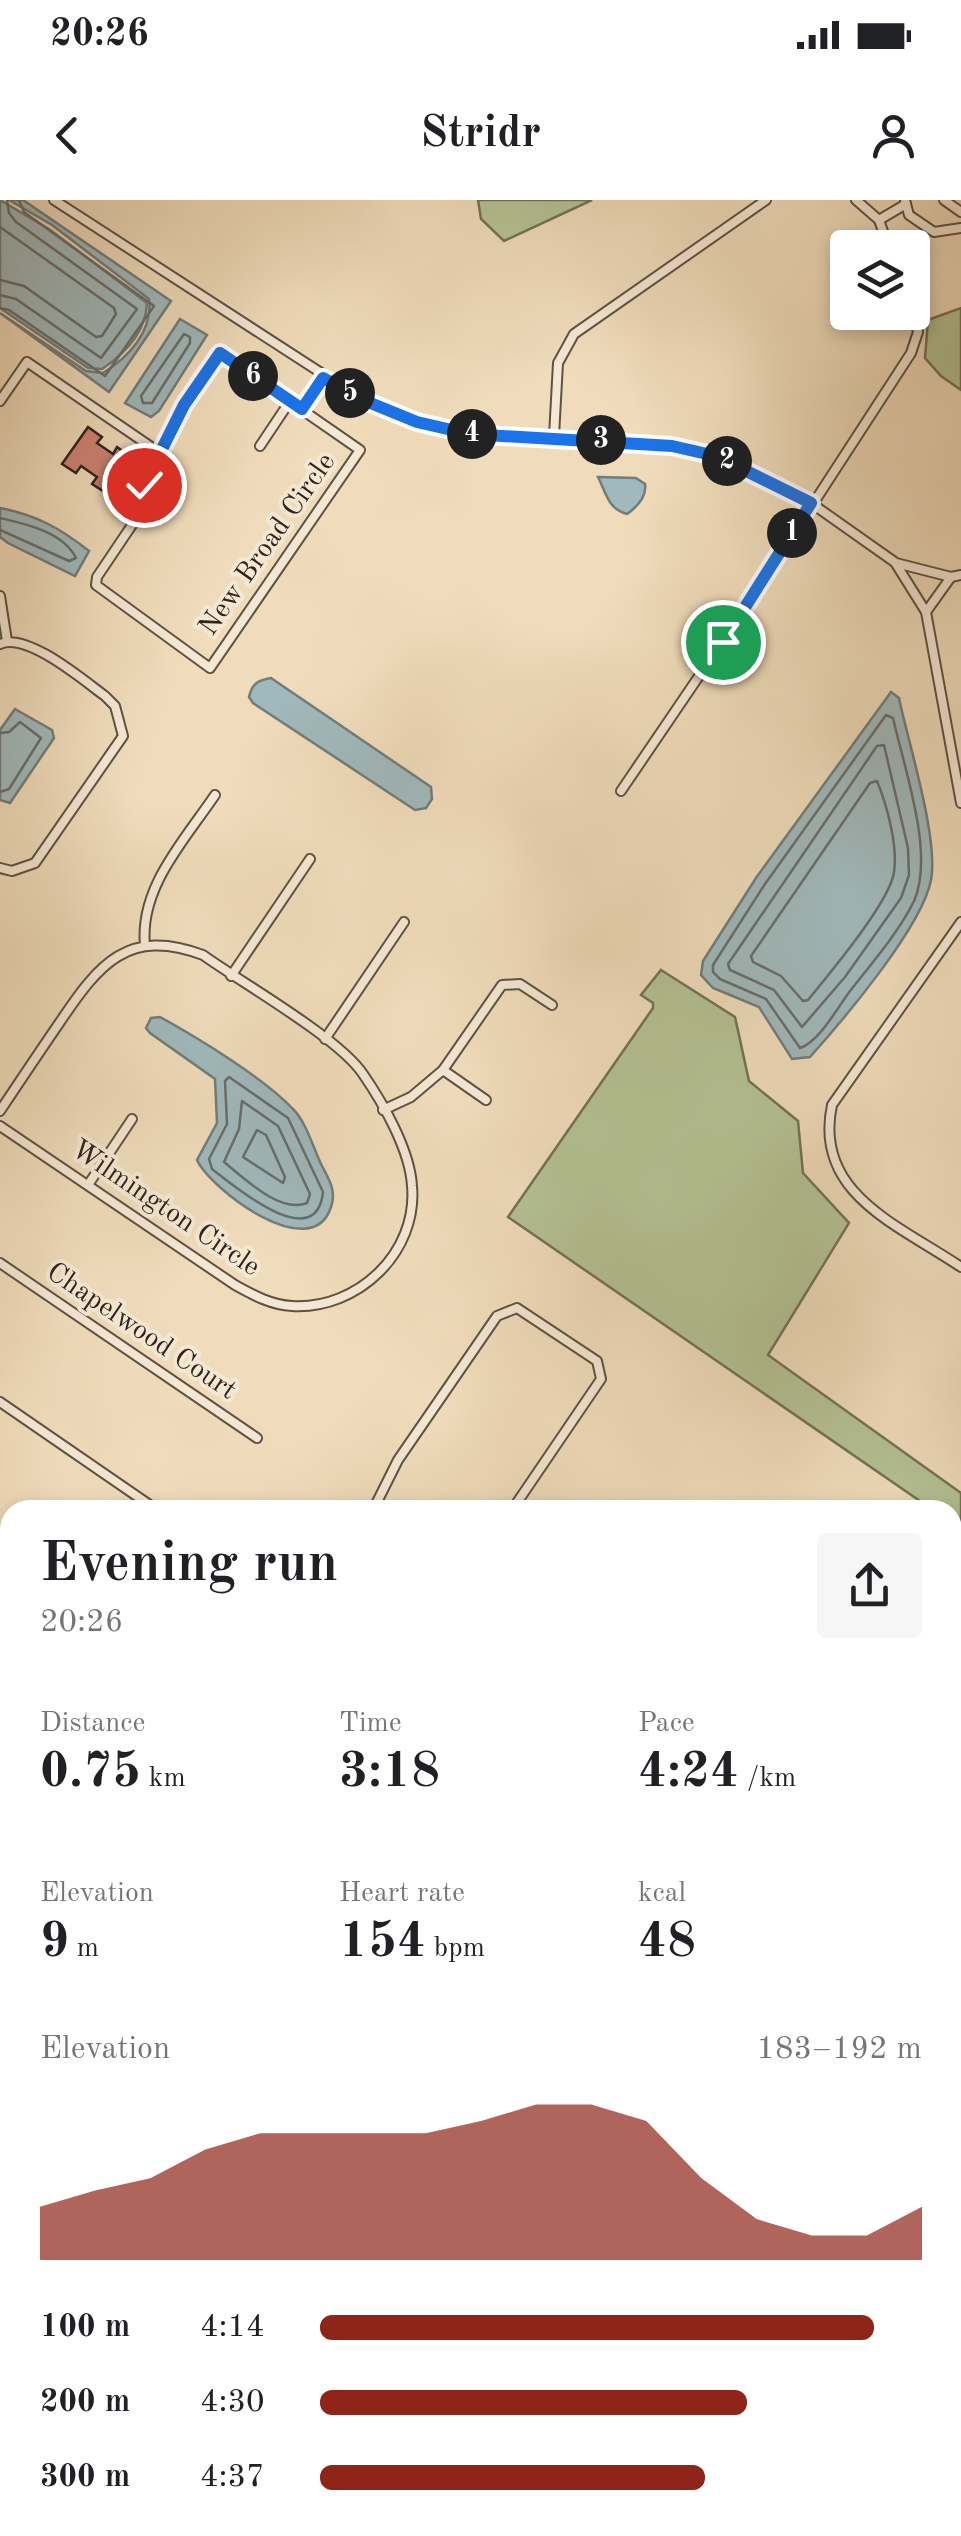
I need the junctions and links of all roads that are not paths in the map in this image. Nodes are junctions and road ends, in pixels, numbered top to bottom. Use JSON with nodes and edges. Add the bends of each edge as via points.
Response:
{"nodes":[{"id":1,"x":54,"y":200,"type":"edge"},
{"id":2,"x":766,"y":200,"type":"edge"},
{"id":3,"x":856,"y":200,"type":"edge"},
{"id":4,"x":944,"y":200,"type":"edge"},
{"id":5,"x":64,"y":202,"type":"edge"},
{"id":6,"x":906,"y":202,"type":"edge"},
{"id":7,"x":961,"y":212,"type":"edge"},
{"id":8,"x":879,"y":220,"type":"junction"},
{"id":9,"x":961,"y":228,"type":"edge"},
{"id":10,"x":883,"y":230,"type":"edge"},
{"id":11,"x":917,"y":330,"type":"edge"},
{"id":12,"x":323,"y":378,"type":"junction"},
{"id":13,"x":0,"y":401,"type":"edge"},
{"id":14,"x":290,"y":401,"type":"junction"},
{"id":15,"x":302,"y":409,"type":"junction"},
{"id":16,"x":554,"y":436,"type":"junction"},
{"id":17,"x":260,"y":446,"type":"dead end"},
{"id":18,"x":160,"y":454,"type":"junction"},
{"id":19,"x":811,"y":503,"type":"junction"},
{"id":20,"x":896,"y":564,"type":"junction"},
{"id":21,"x":956,"y":576,"type":"edge"},
{"id":22,"x":0,"y":596,"type":"edge"},
{"id":23,"x":926,"y":612,"type":"junction"},
{"id":24,"x":4,"y":642,"type":"edge"},
{"id":25,"x":621,"y":791,"type":"dead end"},
{"id":26,"x":215,"y":796,"type":"dead end"},
{"id":27,"x":961,"y":803,"type":"edge"},
{"id":28,"x":310,"y":859,"type":"dead end"},
{"id":29,"x":0,"y":868,"type":"edge"},
{"id":30,"x":404,"y":922,"type":"dead end"},
{"id":31,"x":961,"y":922,"type":"edge"},
{"id":32,"x":145,"y":946,"type":"junction"},
{"id":33,"x":231,"y":976,"type":"junction"},
{"id":34,"x":552,"y":1005,"type":"dead end"},
{"id":35,"x":325,"y":1039,"type":"junction"},
{"id":36,"x":442,"y":1070,"type":"junction"},
{"id":37,"x":486,"y":1100,"type":"dead end"},
{"id":38,"x":383,"y":1110,"type":"junction"},
{"id":39,"x":0,"y":1111,"type":"edge"},
{"id":40,"x":132,"y":1119,"type":"dead end"},
{"id":41,"x":0,"y":1126,"type":"edge"},
{"id":42,"x":88,"y":1185,"type":"junction"},
{"id":43,"x":0,"y":1263,"type":"edge"},
{"id":44,"x":961,"y":1267,"type":"edge"},
{"id":45,"x":0,"y":1402,"type":"edge"},
{"id":46,"x":257,"y":1438,"type":"dead end"},
{"id":47,"x":142,"y":1500,"type":"edge"},
{"id":48,"x":378,"y":1500,"type":"edge"},
{"id":49,"x":519,"y":1500,"type":"edge"}],
"edges":[{"from":1,"to":5,"type":"street"},
{"from":2,"to":16,"type":"street","via":[[574,334],[558,363]]},
{"from":3,"to":8,"type":"street"},
{"from":4,"to":7,"type":"street"},
{"from":5,"to":12,"type":"street"},
{"from":6,"to":8,"type":"street"},
{"from":6,"to":9,"type":"street","via":[[909,215],[934,232]]},
{"from":8,"to":10,"type":"street"},
{"from":11,"to":19,"type":"street","via":[[911,353]]},
{"from":12,"to":15,"type":"street"},
{"from":12,"to":16,"type":"street","via":[[417,422],[469,434]]},
{"from":13,"to":18,"type":"street","via":[[27,362]]},
{"from":14,"to":15,"type":"street","name":"New Broad Circle"},
{"from":14,"to":17,"type":"street"},
{"from":14,"to":18,"type":"street","name":"New Broad Circle","via":[[220,353]]},
{"from":15,"to":18,"type":"street","name":"New Broad Circle","via":[[360,450],[210,668],[96,585],[136,520]]},
{"from":16,"to":19,"type":"street","via":[[716,456]]},
{"from":19,"to":20,"type":"street"},
{"from":19,"to":25,"type":"street"},
{"from":20,"to":21,"type":"street"},
{"from":20,"to":23,"type":"street"},
{"from":21,"to":23,"type":"street"},
{"from":22,"to":24,"type":"street"},
{"from":23,"to":27,"type":"street"},
{"from":24,"to":29,"type":"street","via":[[32,647],[105,696],[115,706],[123,736],[35,863]]},
{"from":26,"to":32,"type":"street","via":[[150,896]]},
{"from":28,"to":33,"type":"street"},
{"from":30,"to":35,"type":"street"},
{"from":31,"to":44,"type":"street","via":[[832,1105],[828,1127],[829,1155],[857,1196]]},
{"from":32,"to":33,"type":"street","name":"Wilmington Circle","via":[[183,948]]},
{"from":32,"to":39,"type":"street","via":[[98,968]]},
{"from":33,"to":35,"type":"street","name":"Wilmington Circle"},
{"from":34,"to":36,"type":"street","via":[[520,984],[502,985]]},
{"from":35,"to":38,"type":"street","name":"Wilmington Circle","via":[[357,1065]]},
{"from":36,"to":37,"type":"street"},
{"from":36,"to":38,"type":"street"},
{"from":38,"to":42,"type":"street","name":"Wilmington Circle","via":[[412,1182],[406,1230],[378,1274],[322,1304],[294,1307],[254,1296]]},
{"from":40,"to":42,"type":"street"},
{"from":41,"to":42,"type":"street","name":"Wilmington Circle"},
{"from":43,"to":46,"type":"street","name":"Chapelwood Court"},
{"from":45,"to":47,"type":"street"},
{"from":48,"to":49,"type":"street","via":[[497,1316],[517,1308],[597,1361],[601,1379]]}]}
